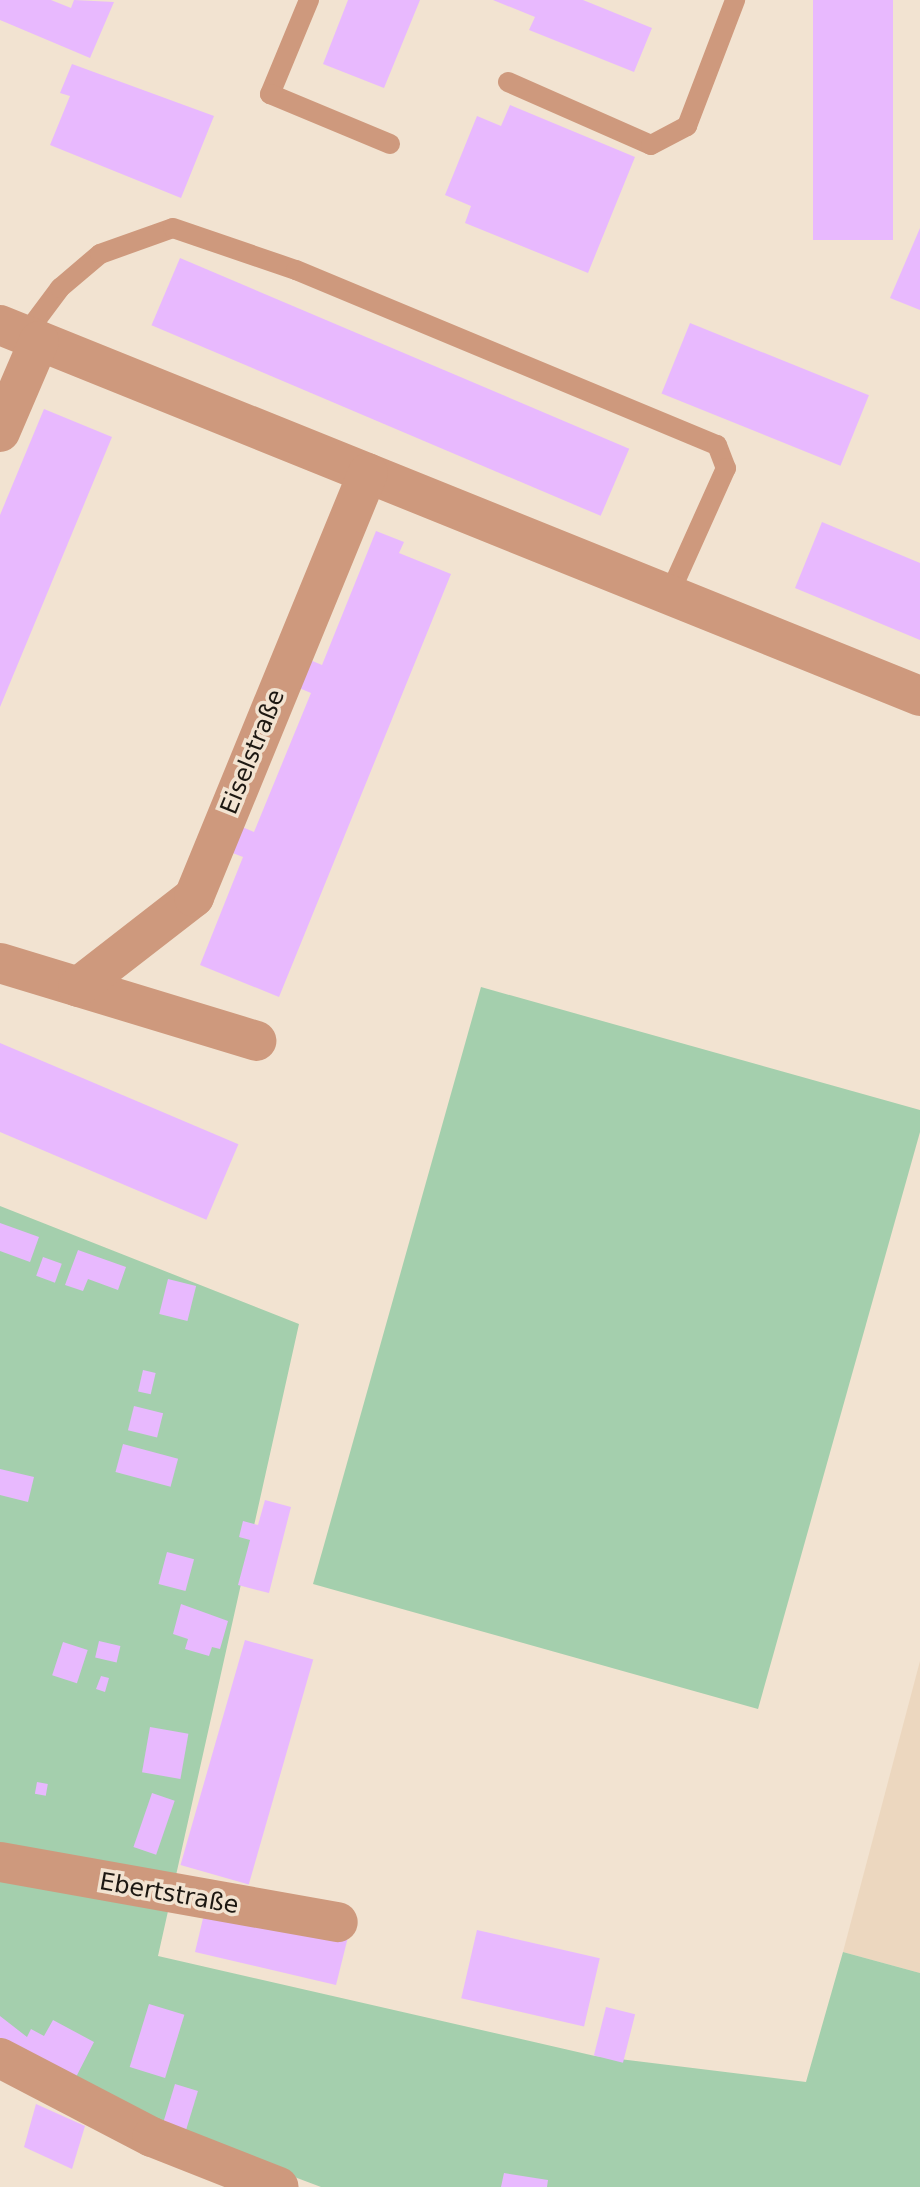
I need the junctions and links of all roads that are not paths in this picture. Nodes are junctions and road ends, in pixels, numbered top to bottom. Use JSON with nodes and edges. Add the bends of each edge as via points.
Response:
{"nodes":[{"id":1,"x":309,"y":0,"type":"edge"},
{"id":2,"x":735,"y":0,"type":"edge"},
{"id":3,"x":508,"y":82,"type":"dead end"},
{"id":4,"x":390,"y":144,"type":"dead end"},
{"id":5,"x":21,"y":334,"type":"edge"},
{"id":6,"x":0,"y":432,"type":"edge"},
{"id":7,"x":368,"y":473,"type":"junction"},
{"id":8,"x":669,"y":595,"type":"junction"},
{"id":9,"x":920,"y":696,"type":"edge"},
{"id":10,"x":0,"y":963,"type":"edge"},
{"id":11,"x":78,"y":987,"type":"junction"},
{"id":12,"x":256,"y":1041,"type":"dead end"},
{"id":13,"x":0,"y":1862,"type":"edge"},
{"id":14,"x":338,"y":1922,"type":"dead end"},
{"id":15,"x":0,"y":2058,"type":"edge"},
{"id":16,"x":279,"y":2187,"type":"edge"}],
"edges":[{"from":1,"to":4,"type":"lane","via":[[270,94]]},
{"from":2,"to":3,"type":"lane","via":[[687,126],[651,145]]},
{"from":5,"to":6,"type":"street"},
{"from":5,"to":7,"type":"street"},
{"from":5,"to":8,"type":"lane","via":[[60,288],[100,254],[173,228],[296,270],[717,445],[726,468]]},
{"from":7,"to":8,"type":"street"},
{"from":7,"to":11,"type":"street","name":"Eiselstraße","via":[[194,897]]},
{"from":8,"to":9,"type":"street"},
{"from":10,"to":11,"type":"street"},
{"from":11,"to":12,"type":"street"},
{"from":13,"to":14,"type":"street","name":"Ebertstraße"},
{"from":15,"to":16,"type":"street","via":[[152,2137]]}]}
